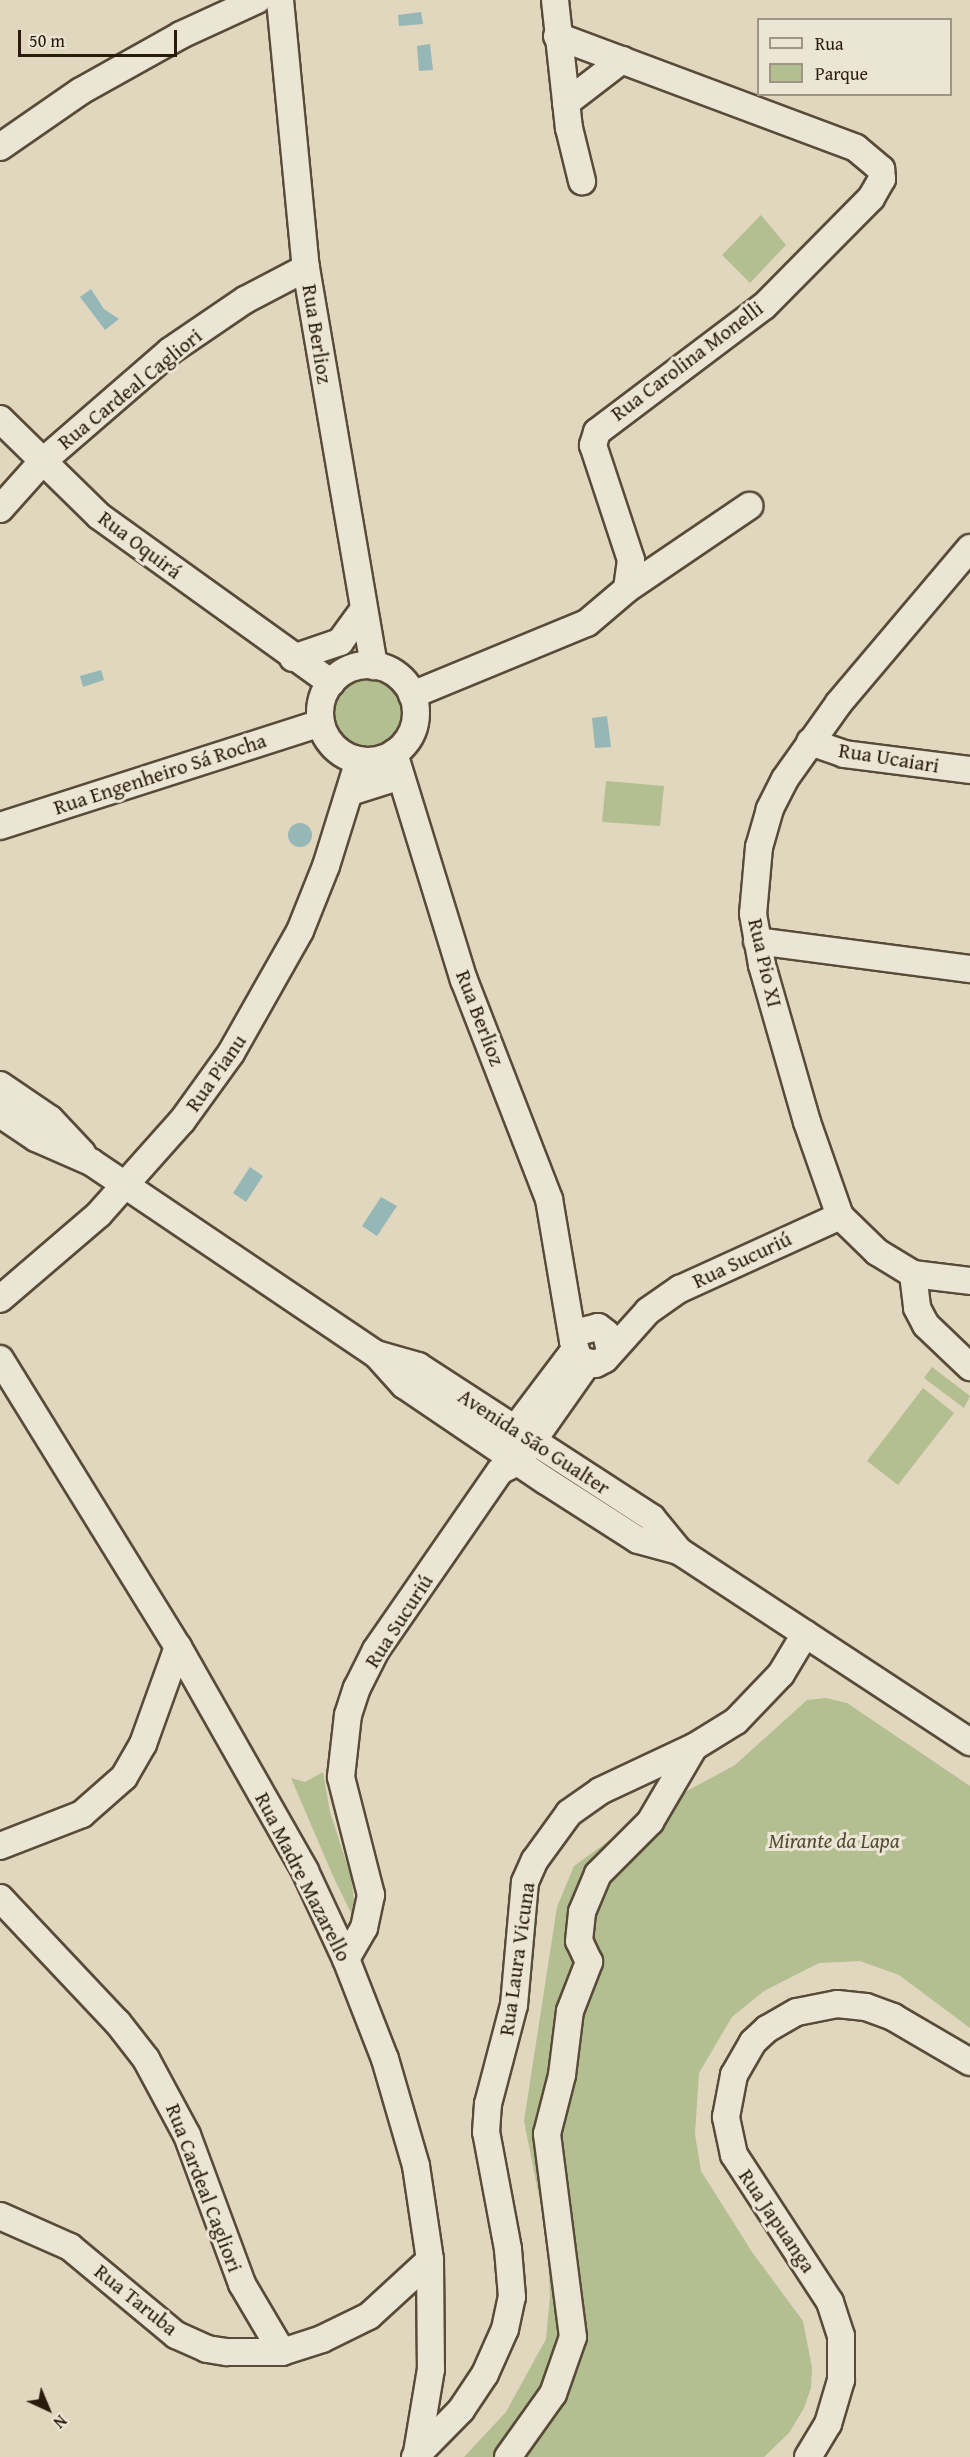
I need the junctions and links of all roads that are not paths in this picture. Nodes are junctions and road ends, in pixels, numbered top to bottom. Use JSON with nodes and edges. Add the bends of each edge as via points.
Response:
{"nodes":[{"id":1,"x":257,"y":0,"type":"edge"},
{"id":2,"x":280,"y":0,"type":"edge"},
{"id":3,"x":555,"y":0,"type":"edge"},
{"id":4,"x":557,"y":36,"type":"junction"},
{"id":5,"x":622,"y":60,"type":"junction"},
{"id":6,"x":566,"y":103,"type":"junction"},
{"id":7,"x":0,"y":147,"type":"edge"},
{"id":8,"x":582,"y":181,"type":"dead end"},
{"id":9,"x":306,"y":268,"type":"junction"},
{"id":10,"x":0,"y":419,"type":"edge"},
{"id":11,"x":42,"y":462,"type":"junction"},
{"id":12,"x":749,"y":506,"type":"dead end"},
{"id":13,"x":0,"y":508,"type":"edge"},
{"id":14,"x":970,"y":548,"type":"edge"},
{"id":15,"x":627,"y":589,"type":"junction"},
{"id":16,"x":363,"y":610,"type":"junction"},
{"id":17,"x":293,"y":658,"type":"junction"},
{"id":18,"x":374,"y":666,"type":"junction"},
{"id":19,"x":331,"y":683,"type":"junction"},
{"id":20,"x":411,"y":695,"type":"junction"},
{"id":21,"x":321,"y":723,"type":"junction"},
{"id":22,"x":810,"y":742,"type":"junction"},
{"id":23,"x":359,"y":760,"type":"junction"},
{"id":24,"x":397,"y":765,"type":"junction"},
{"id":25,"x":970,"y":770,"type":"edge"},
{"id":26,"x":350,"y":792,"type":"junction"},
{"id":27,"x":0,"y":826,"type":"edge"},
{"id":28,"x":757,"y":941,"type":"junction"},
{"id":29,"x":970,"y":969,"type":"edge"},
{"id":30,"x":0,"y":1085,"type":"edge"},
{"id":31,"x":0,"y":1114,"type":"edge"},
{"id":32,"x":90,"y":1162,"type":"junction"},
{"id":33,"x":124,"y":1184,"type":"junction"},
{"id":34,"x":840,"y":1216,"type":"junction"},
{"id":35,"x":912,"y":1274,"type":"junction"},
{"id":36,"x":970,"y":1281,"type":"edge"},
{"id":37,"x":0,"y":1299,"type":"edge"},
{"id":38,"x":648,"y":1311,"type":"junction"},
{"id":39,"x":584,"y":1342,"type":"junction"},
{"id":40,"x":376,"y":1354,"type":"junction"},
{"id":41,"x":0,"y":1359,"type":"edge"},
{"id":42,"x":970,"y":1367,"type":"edge"},
{"id":43,"x":523,"y":1435,"type":"junction"},
{"id":44,"x":506,"y":1461,"type":"junction"},
{"id":45,"x":679,"y":1551,"type":"junction"},
{"id":46,"x":805,"y":1634,"type":"junction"},
{"id":47,"x":178,"y":1647,"type":"junction"},
{"id":48,"x":970,"y":1742,"type":"edge"},
{"id":49,"x":694,"y":1747,"type":"junction"},
{"id":50,"x":0,"y":1846,"type":"edge"},
{"id":51,"x":0,"y":1898,"type":"edge"},
{"id":52,"x":346,"y":1959,"type":"junction"},
{"id":53,"x":970,"y":2062,"type":"edge"},
{"id":54,"x":0,"y":2216,"type":"edge"},
{"id":55,"x":430,"y":2260,"type":"junction"},
{"id":56,"x":282,"y":2352,"type":"junction"},
{"id":57,"x":416,"y":2455,"type":"edge"},
{"id":58,"x":508,"y":2457,"type":"edge"},
{"id":59,"x":808,"y":2457,"type":"edge"}],
"edges":[{"from":1,"to":7,"type":"street","via":[[181,35],[81,91]]},
{"from":2,"to":9,"type":"street","name":"Rua Berlioz"},
{"from":3,"to":4,"type":"street"},
{"from":4,"to":5,"type":"street"},
{"from":4,"to":6,"type":"street"},
{"from":5,"to":6,"type":"street"},
{"from":5,"to":15,"type":"street","name":"Rua Carolina Monelli","via":[[856,148],[881,169],[882,179],[871,198],[764,306],[597,432],[593,445],[631,560]]},
{"from":6,"to":8,"type":"street"},
{"from":9,"to":11,"type":"street","name":"Rua Cardeal Cagliori","via":[[245,300],[170,351]]},
{"from":9,"to":16,"type":"street","name":"Rua Berlioz"},
{"from":10,"to":11,"type":"street","name":"Rua Oquirá"},
{"from":11,"to":13,"type":"street","name":"Rua Cardeal Cagliori"},
{"from":11,"to":17,"type":"street","name":"Rua Oquirá","via":[[99,516]]},
{"from":12,"to":15,"type":"street"},
{"from":14,"to":22,"type":"street","name":"Rua Pio XI"},
{"from":15,"to":20,"type":"street","via":[[587,623]]},
{"from":16,"to":17,"type":"street","via":[[340,642]]},
{"from":16,"to":18,"type":"street","name":"Rua Berlioz"},
{"from":17,"to":19,"type":"street","name":"Rua Oquirá"},
{"from":18,"to":19,"type":"street","via":[[352,668]]},
{"from":18,"to":20,"type":"street","via":[[397,675]]},
{"from":19,"to":21,"type":"street","via":[[321,701]]},
{"from":20,"to":24,"type":"street","via":[[414,725]]},
{"from":21,"to":23,"type":"street","via":[[332,745]]},
{"from":21,"to":27,"type":"street","name":"Rua Engenheiro Sá Rocha"},
{"from":22,"to":25,"type":"street","name":"Rua Ucaiari","via":[[844,754]]},
{"from":22,"to":28,"type":"street","name":"Rua Pio XI","via":[[784,779],[759,847],[753,879]]},
{"from":23,"to":24,"type":"street"},
{"from":23,"to":26,"type":"street","name":"Rua Pianu"},
{"from":24,"to":26,"type":"street"},
{"from":24,"to":39,"type":"street","name":"Rua Berlioz","via":[[464,980],[549,1199],[565,1282]]},
{"from":26,"to":33,"type":"street","name":"Rua Pianu","via":[[308,912],[260,1008],[182,1121]]},
{"from":28,"to":29,"type":"street"},
{"from":28,"to":34,"type":"street","name":"Rua Pio XI","via":[[807,1122]]},
{"from":30,"to":32,"type":"street","name":"Avenida São Gualter","via":[[50,1119]]},
{"from":31,"to":32,"type":"street","name":"Avenida São Gualter","via":[[36,1138]]},
{"from":32,"to":33,"type":"street","name":"Avenida São Gualter"},
{"from":33,"to":37,"type":"street","name":"Rua Pianu","via":[[59,1251]]},
{"from":33,"to":40,"type":"street","name":"Avenida São Gualter"},
{"from":34,"to":35,"type":"street","name":"Rua Pio XI","via":[[877,1252]]},
{"from":34,"to":38,"type":"street","name":"Rua Sucuriú","via":[[681,1289]]},
{"from":35,"to":36,"type":"street","name":"Rua Pio XI"},
{"from":35,"to":42,"type":"street","via":[[917,1308],[926,1325]]},
{"from":38,"to":39,"type":"street","name":"Rua Sucuriú"},
{"from":38,"to":39,"type":"street","name":"Rua Sucuriú","via":[[605,1359]]},
{"from":39,"to":43,"type":"street","name":"Rua Sucuriú"},
{"from":40,"to":43,"type":"street","name":"Avenida São Gualter","via":[[418,1366]]},
{"from":40,"to":44,"type":"street","name":"Avenida São Gualter","via":[[404,1385]]},
{"from":41,"to":47,"type":"street","name":"Rua Madre Mazarello"},
{"from":43,"to":44,"type":"street","name":"Rua Sucuriú"},
{"from":43,"to":45,"type":"street","name":"Avenida São Gualter","via":[[652,1518]]},
{"from":44,"to":45,"type":"street","name":"Avenida São Gualter","via":[[638,1540]]},
{"from":44,"to":52,"type":"street","name":"Rua Sucuriú","via":[[376,1650],[348,1715],[341,1777],[371,1895],[364,1928]]},
{"from":45,"to":46,"type":"street","name":"Avenida São Gualter"},
{"from":46,"to":48,"type":"street","name":"Avenida São Gualter"},
{"from":46,"to":49,"type":"street","name":"Rua Laura Vicuna","via":[[760,1700]]},
{"from":47,"to":50,"type":"street","via":[[143,1744],[124,1777],[82,1814]]},
{"from":47,"to":52,"type":"street","name":"Rua Madre Mazarello","via":[[305,1870]]},
{"from":49,"to":57,"type":"street","name":"Rua Laura Vicuna","via":[[624,1778],[569,1813],[547,1839],[525,1882],[514,2005],[488,2104],[486,2132],[508,2249],[512,2297],[505,2329],[485,2374],[461,2410]]},
{"from":49,"to":58,"type":"street","via":[[650,1822],[598,1874],[582,1912],[579,1941],[589,1962],[570,2011],[562,2075],[547,2134],[573,2337],[553,2394]]},
{"from":51,"to":56,"type":"street","name":"Rua Cardeal Cagliori","via":[[118,2023],[146,2059],[187,2135],[242,2284]]},
{"from":52,"to":55,"type":"street","name":"Rua Madre Mazarello","via":[[403,2116],[425,2210]]},
{"from":53,"to":59,"type":"street","name":"Rua Japuanga","via":[[893,2017],[866,2007],[837,2004],[797,2012],[767,2029],[753,2042],[734,2075],[726,2116],[734,2155],[830,2302],[842,2336],[841,2380],[828,2424]]},
{"from":54,"to":56,"type":"street","name":"Rua Taruba","via":[[70,2247],[176,2335],[227,2352]]},
{"from":55,"to":56,"type":"street","via":[[369,2316],[322,2339]]},
{"from":55,"to":57,"type":"street","name":"Rua Madre Mazarello","via":[[431,2369]]}]}
